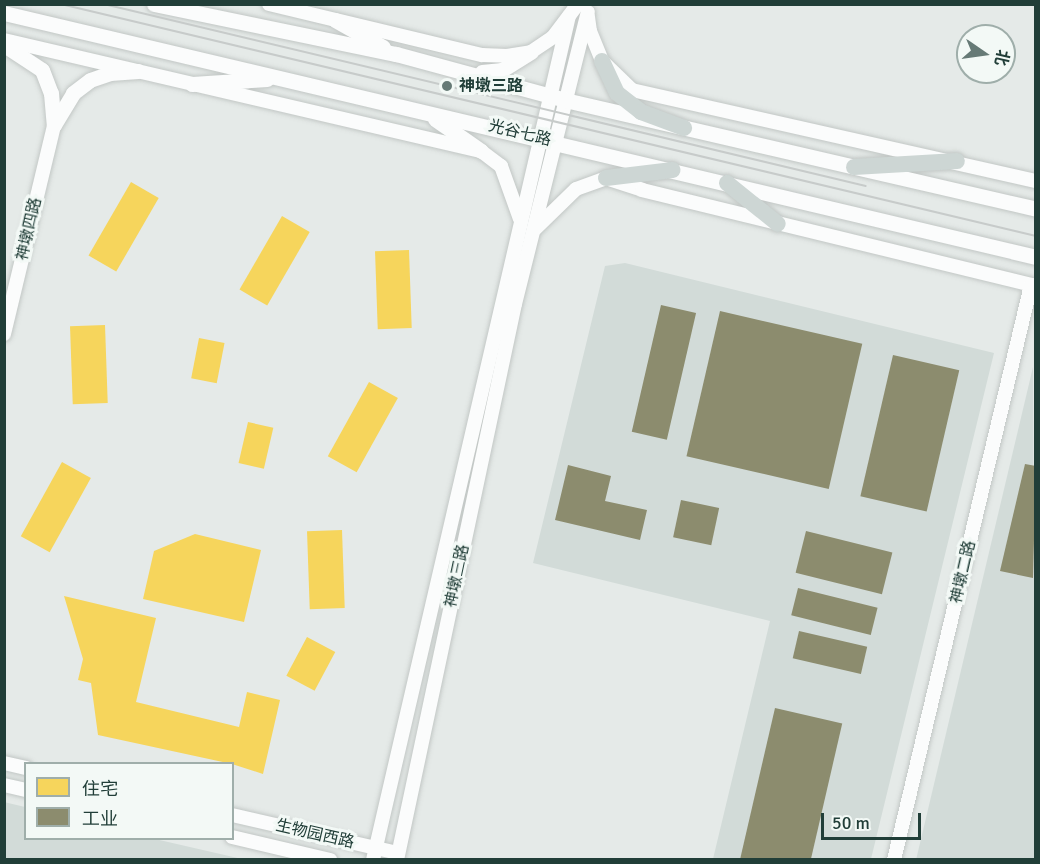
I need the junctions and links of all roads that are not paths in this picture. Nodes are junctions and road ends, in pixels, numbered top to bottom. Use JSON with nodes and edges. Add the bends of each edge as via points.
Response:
{"nodes":[{"id":1,"x":154,"y":4,"type":"edge"},
{"id":2,"x":268,"y":4,"type":"edge"},
{"id":3,"x":584,"y":7,"type":"edge"},
{"id":4,"x":4,"y":13,"type":"edge"},
{"id":5,"x":569,"y":16,"type":"junction"},
{"id":6,"x":335,"y":20,"type":"junction"},
{"id":7,"x":4,"y":40,"type":"edge"},
{"id":8,"x":4,"y":45,"type":"edge"},
{"id":9,"x":531,"y":52,"type":"junction"},
{"id":10,"x":396,"y":54,"type":"junction"},
{"id":11,"x":602,"y":61,"type":"junction"},
{"id":12,"x":138,"y":71,"type":"junction"},
{"id":13,"x":472,"y":73,"type":"junction"},
{"id":14,"x":282,"y":78,"type":"junction"},
{"id":15,"x":192,"y":84,"type":"junction"},
{"id":16,"x":548,"y":95,"type":"junction"},
{"id":17,"x":565,"y":100,"type":"junction"},
{"id":18,"x":416,"y":108,"type":"junction"},
{"id":19,"x":54,"y":125,"type":"junction"},
{"id":20,"x":684,"y":128,"type":"junction"},
{"id":21,"x":540,"y":137,"type":"junction"},
{"id":22,"x":555,"y":141,"type":"junction"},
{"id":23,"x":481,"y":151,"type":"junction"},
{"id":24,"x":957,"y":161,"type":"junction"},
{"id":25,"x":854,"y":167,"type":"junction"},
{"id":26,"x":673,"y":170,"type":"junction"},
{"id":27,"x":606,"y":178,"type":"junction"},
{"id":28,"x":1035,"y":181,"type":"edge"},
{"id":29,"x":727,"y":183,"type":"junction"},
{"id":30,"x":1035,"y":209,"type":"edge"},
{"id":31,"x":520,"y":219,"type":"junction"},
{"id":32,"x":778,"y":224,"type":"junction"},
{"id":33,"x":533,"y":231,"type":"junction"},
{"id":34,"x":1035,"y":257,"type":"edge"},
{"id":35,"x":1033,"y":286,"type":"edge"},
{"id":36,"x":4,"y":334,"type":"edge"},
{"id":37,"x":4,"y":763,"type":"edge"},
{"id":38,"x":24,"y":768,"type":"edge"},
{"id":39,"x":4,"y":785,"type":"edge"},
{"id":40,"x":24,"y":789,"type":"edge"},
{"id":41,"x":234,"y":816,"type":"edge"},
{"id":42,"x":234,"y":837,"type":"edge"},
{"id":43,"x":374,"y":854,"type":"edge"},
{"id":44,"x":398,"y":856,"type":"edge"},
{"id":45,"x":330,"y":860,"type":"edge"},
{"id":46,"x":894,"y":860,"type":"edge"}],
"edges":[{"from":1,"to":10,"type":"main road"},
{"from":2,"to":6,"type":"street"},
{"from":3,"to":5,"type":"street"},
{"from":3,"to":11,"type":"street"},
{"from":3,"to":17,"type":"street","name":"神墩三路"},
{"from":4,"to":14,"type":"main road","name":"光谷七路"},
{"from":5,"to":9,"type":"street","via":[[553,37]]},
{"from":5,"to":16,"type":"street","name":"神墩三路"},
{"from":6,"to":9,"type":"street","via":[[482,55]]},
{"from":6,"to":10,"type":"main road"},
{"from":7,"to":12,"type":"street"},
{"from":8,"to":19,"type":"main road","via":[[42,70],[51,93]]},
{"from":9,"to":13,"type":"main road","via":[[502,70]]},
{"from":10,"to":13,"type":"main road"},
{"from":11,"to":20,"type":"main road","via":[[617,93],[641,112]]},
{"from":11,"to":24,"type":"street","via":[[632,90]]},
{"from":12,"to":15,"type":"street"},
{"from":12,"to":19,"type":"main road","via":[[110,73],[90,80],[73,93]]},
{"from":13,"to":16,"type":"main road"},
{"from":14,"to":15,"type":"main road"},
{"from":14,"to":18,"type":"main road","name":"光谷七路"},
{"from":15,"to":23,"type":"street"},
{"from":16,"to":17,"type":"main road"},
{"from":16,"to":21,"type":"street","name":"神墩三路"},
{"from":17,"to":20,"type":"main road"},
{"from":17,"to":22,"type":"street","name":"神墩三路"},
{"from":18,"to":21,"type":"main road","name":"光谷七路"},
{"from":18,"to":23,"type":"main road","via":[[458,131]]},
{"from":19,"to":36,"type":"street","name":"神墩四路"},
{"from":20,"to":25,"type":"main road"},
{"from":21,"to":22,"type":"main road","name":"光谷七路"},
{"from":21,"to":31,"type":"street","name":"神墩三路"},
{"from":22,"to":26,"type":"main road","name":"光谷七路"},
{"from":22,"to":33,"type":"street","name":"神墩三路"},
{"from":23,"to":31,"type":"street","via":[[501,166]]},
{"from":24,"to":25,"type":"main road"},
{"from":24,"to":28,"type":"street"},
{"from":25,"to":30,"type":"main road"},
{"from":26,"to":27,"type":"main road"},
{"from":26,"to":29,"type":"main road","name":"光谷七路"},
{"from":27,"to":32,"type":"street"},
{"from":27,"to":33,"type":"street","via":[[576,189]]},
{"from":29,"to":32,"type":"main road"},
{"from":29,"to":34,"type":"main road","name":"光谷七路"},
{"from":31,"to":43,"type":"street","name":"神墩三路"},
{"from":32,"to":35,"type":"street"},
{"from":33,"to":44,"type":"street","name":"神墩三路"},
{"from":35,"to":46,"type":"street","name":"神墩二路"},
{"from":37,"to":38,"type":"street"},
{"from":39,"to":40,"type":"street"},
{"from":41,"to":43,"type":"street","name":"生物园西路"},
{"from":42,"to":45,"type":"street","name":"生物园西路"},
{"from":43,"to":44,"type":"street","name":"生物园西路"}]}
